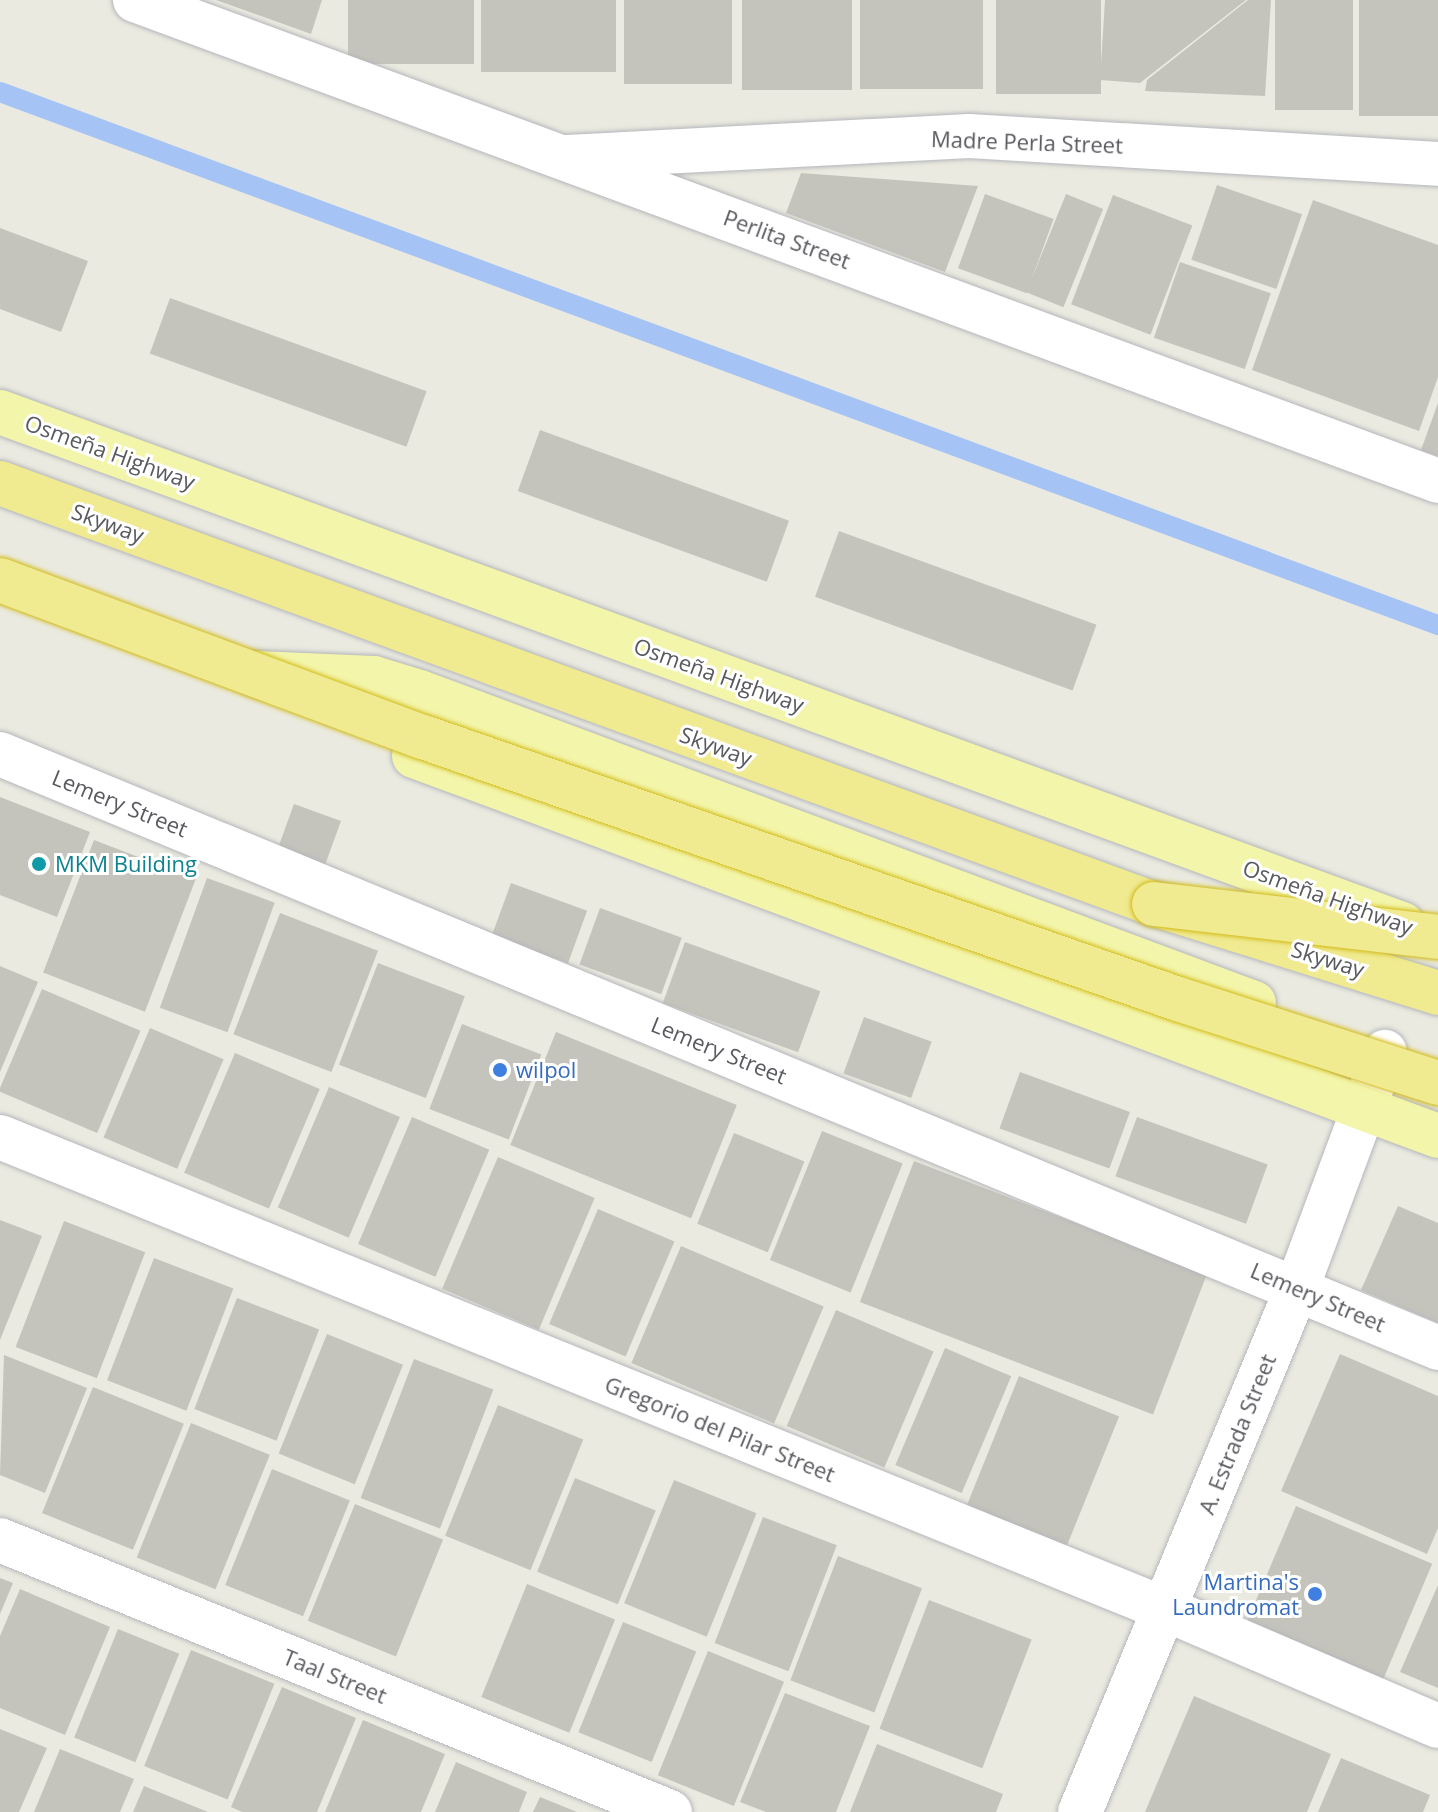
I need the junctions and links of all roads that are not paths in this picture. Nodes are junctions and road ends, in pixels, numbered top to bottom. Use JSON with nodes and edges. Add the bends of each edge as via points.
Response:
{"nodes":[{"id":1,"x":135,"y":0,"type":"edge"},
{"id":2,"x":567,"y":157,"type":"junction"},
{"id":3,"x":1438,"y":164,"type":"edge"},
{"id":4,"x":0,"y":412,"type":"edge"},
{"id":5,"x":1438,"y":481,"type":"edge"},
{"id":6,"x":0,"y":483,"type":"edge"},
{"id":7,"x":0,"y":580,"type":"edge"},
{"id":8,"x":0,"y":601,"type":"edge"},
{"id":9,"x":211,"y":680,"type":"junction"},
{"id":10,"x":0,"y":754,"type":"edge"},
{"id":11,"x":1154,"y":904,"type":"junction"},
{"id":12,"x":1438,"y":937,"type":"edge"},
{"id":13,"x":1438,"y":993,"type":"edge"},
{"id":14,"x":1385,"y":1052,"type":"junction"},
{"id":15,"x":1438,"y":1071,"type":"edge"},
{"id":16,"x":1438,"y":1083,"type":"edge"},
{"id":17,"x":1364,"y":1111,"type":"junction"},
{"id":18,"x":1438,"y":1136,"type":"edge"},
{"id":19,"x":0,"y":1137,"type":"edge"},
{"id":20,"x":1297,"y":1288,"type":"junction"},
{"id":21,"x":1438,"y":1348,"type":"edge"},
{"id":22,"x":0,"y":1540,"type":"edge"},
{"id":23,"x":1165,"y":1609,"type":"junction"},
{"id":24,"x":1438,"y":1726,"type":"edge"},
{"id":25,"x":670,"y":1812,"type":"edge"},
{"id":26,"x":1080,"y":1812,"type":"edge"}],
"edges":[{"from":1,"to":2,"type":"street","name":"Perlita Street"},
{"from":2,"to":3,"type":"street","name":"Madre Perla Street","via":[[969,136]]},
{"from":2,"to":5,"type":"street","name":"Perlita Street"},
{"from":4,"to":12,"type":"main road","name":"Osmeña Highway"},
{"from":6,"to":11,"type":"highway","name":"Skyway"},
{"from":7,"to":16,"type":"highway","bridge":true,"via":[[423,737],[1178,999]]},
{"from":8,"to":9,"type":"main road"},
{"from":9,"to":14,"type":"main road","via":[[259,673],[333,675],[374,678],[420,692]]},
{"from":9,"to":17,"type":"main road"},
{"from":10,"to":20,"type":"street","name":"Lemery Street"},
{"from":11,"to":12,"type":"highway","bridge":true},
{"from":11,"to":13,"type":"highway","name":"Skyway","bridge":true},
{"from":14,"to":15,"type":"main road"},
{"from":14,"to":17,"type":"street","name":"A. Estrada Street"},
{"from":17,"to":18,"type":"main road"},
{"from":17,"to":20,"type":"street","name":"A. Estrada Street"},
{"from":19,"to":23,"type":"street","name":"Gregorio del Pilar Street"},
{"from":20,"to":21,"type":"street","name":"Lemery Street"},
{"from":20,"to":23,"type":"street","name":"A. Estrada Street"},
{"from":22,"to":25,"type":"street","name":"Taal Street"},
{"from":23,"to":24,"type":"street","name":"Gregorio del Pilar Street"},
{"from":23,"to":26,"type":"street","name":"A. Estrada Street"}]}
